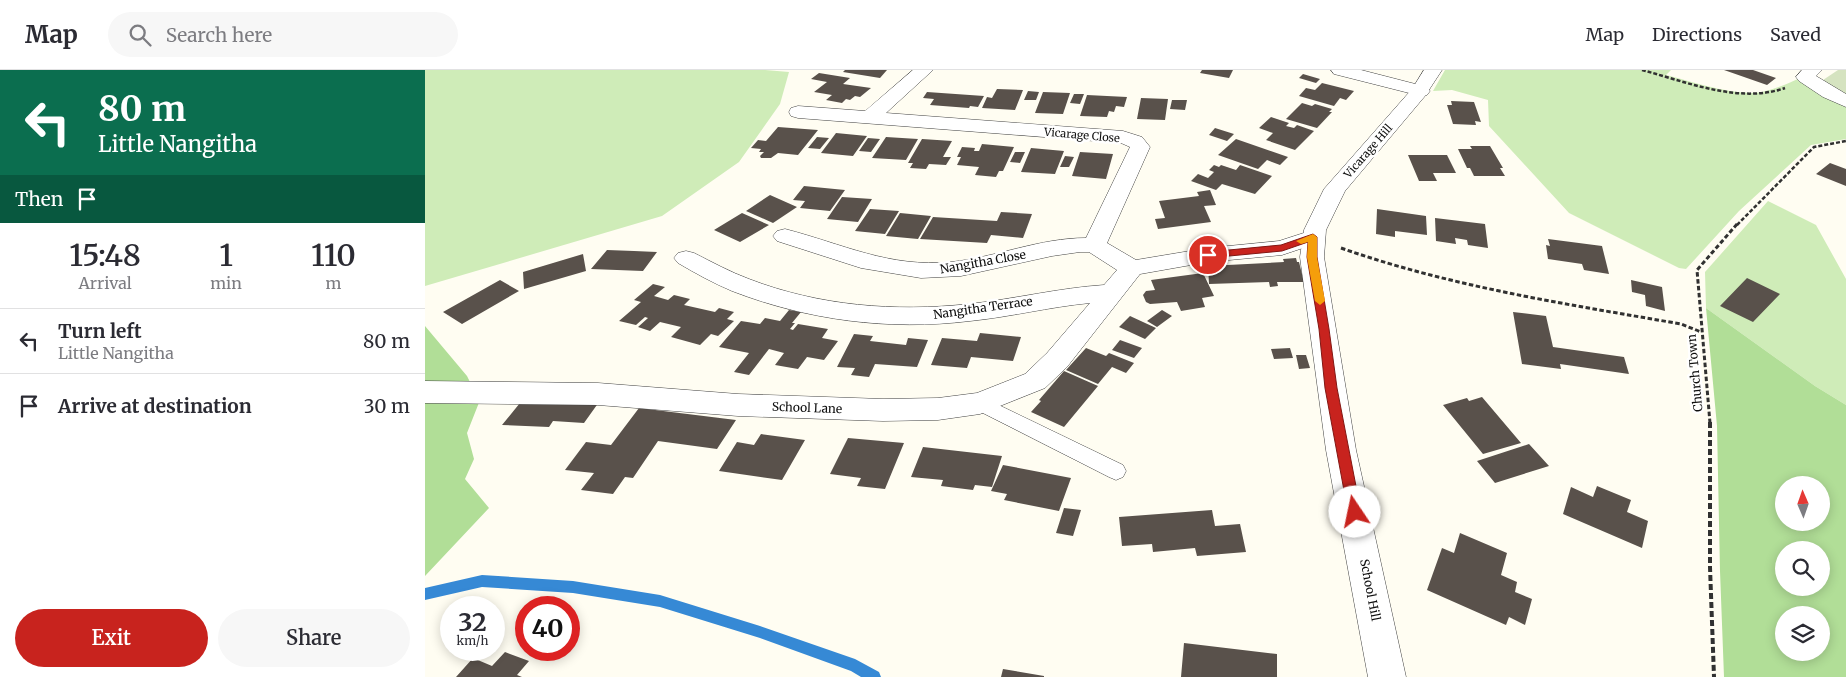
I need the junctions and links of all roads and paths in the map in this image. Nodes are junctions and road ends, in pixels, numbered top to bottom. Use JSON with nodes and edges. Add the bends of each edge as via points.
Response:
{"nodes":[{"id":1,"x":925,"y":70,"type":"edge"},
{"id":2,"x":1340,"y":70,"type":"edge"},
{"id":3,"x":1433,"y":70,"type":"edge"},
{"id":4,"x":1642,"y":70,"type":"edge"},
{"id":5,"x":1809,"y":73,"type":"edge"},
{"id":6,"x":1421,"y":91,"type":"junction"},
{"id":7,"x":1846,"y":101,"type":"edge"},
{"id":8,"x":798,"y":112,"type":"dead end"},
{"id":9,"x":871,"y":117,"type":"junction"},
{"id":10,"x":1846,"y":141,"type":"edge"},
{"id":11,"x":1313,"y":237,"type":"junction"},
{"id":12,"x":791,"y":244,"type":"dead end"},
{"id":13,"x":1095,"y":245,"type":"junction"},
{"id":14,"x":686,"y":258,"type":"dead end"},
{"id":15,"x":1132,"y":268,"type":"junction"},
{"id":16,"x":1111,"y":293,"type":"junction"},
{"id":17,"x":1701,"y":332,"type":"junction"},
{"id":18,"x":425,"y":392,"type":"edge"},
{"id":19,"x":980,"y":403,"type":"junction"},
{"id":20,"x":1116,"y":471,"type":"dead end"},
{"id":21,"x":1387,"y":677,"type":"edge"},
{"id":22,"x":1713,"y":677,"type":"edge"}],
"edges":[{"from":1,"to":9,"type":"street"},
{"from":2,"to":6,"type":"street"},
{"from":3,"to":6,"type":"street","name":"Vicarage Hill"},
{"from":4,"to":5,"type":"path","via":[[1717,90],[1761,94],[1781,90]]},
{"from":5,"to":7,"type":"street","via":[[1829,93]]},
{"from":6,"to":11,"type":"street","name":"Vicarage Hill","via":[[1335,189]]},
{"from":8,"to":9,"type":"street","name":"Vicarage Close"},
{"from":9,"to":13,"type":"street","name":"Vicarage Close","via":[[1135,141],[1140,147]]},
{"from":10,"to":17,"type":"path","name":"Church Town","via":[[1814,147],[1745,215],[1697,270]]},
{"from":11,"to":15,"type":"street","via":[[1282,248],[1208,255]]},
{"from":11,"to":17,"type":"path","via":[[1386,264],[1448,281],[1681,324]]},
{"from":11,"to":21,"type":"street","name":"School Hill","via":[[1312,257],[1335,415]]},
{"from":12,"to":13,"type":"street","name":"Nangitha Close","via":[[931,274],[1062,245]]},
{"from":13,"to":15,"type":"street"},
{"from":14,"to":16,"type":"street","name":"Nangitha Terrace","via":[[740,285],[779,299],[866,315],[918,317],[970,313],[1049,299]]},
{"from":15,"to":16,"type":"street","name":"School Lane"},
{"from":16,"to":19,"type":"street","name":"School Lane","via":[[1057,360],[1035,381]]},
{"from":17,"to":22,"type":"path","name":"Church Town","via":[[1709,424]]},
{"from":18,"to":19,"type":"street","name":"School Lane","via":[[598,394],[738,405],[883,410],[938,409]]},
{"from":19,"to":20,"type":"lane"}]}
